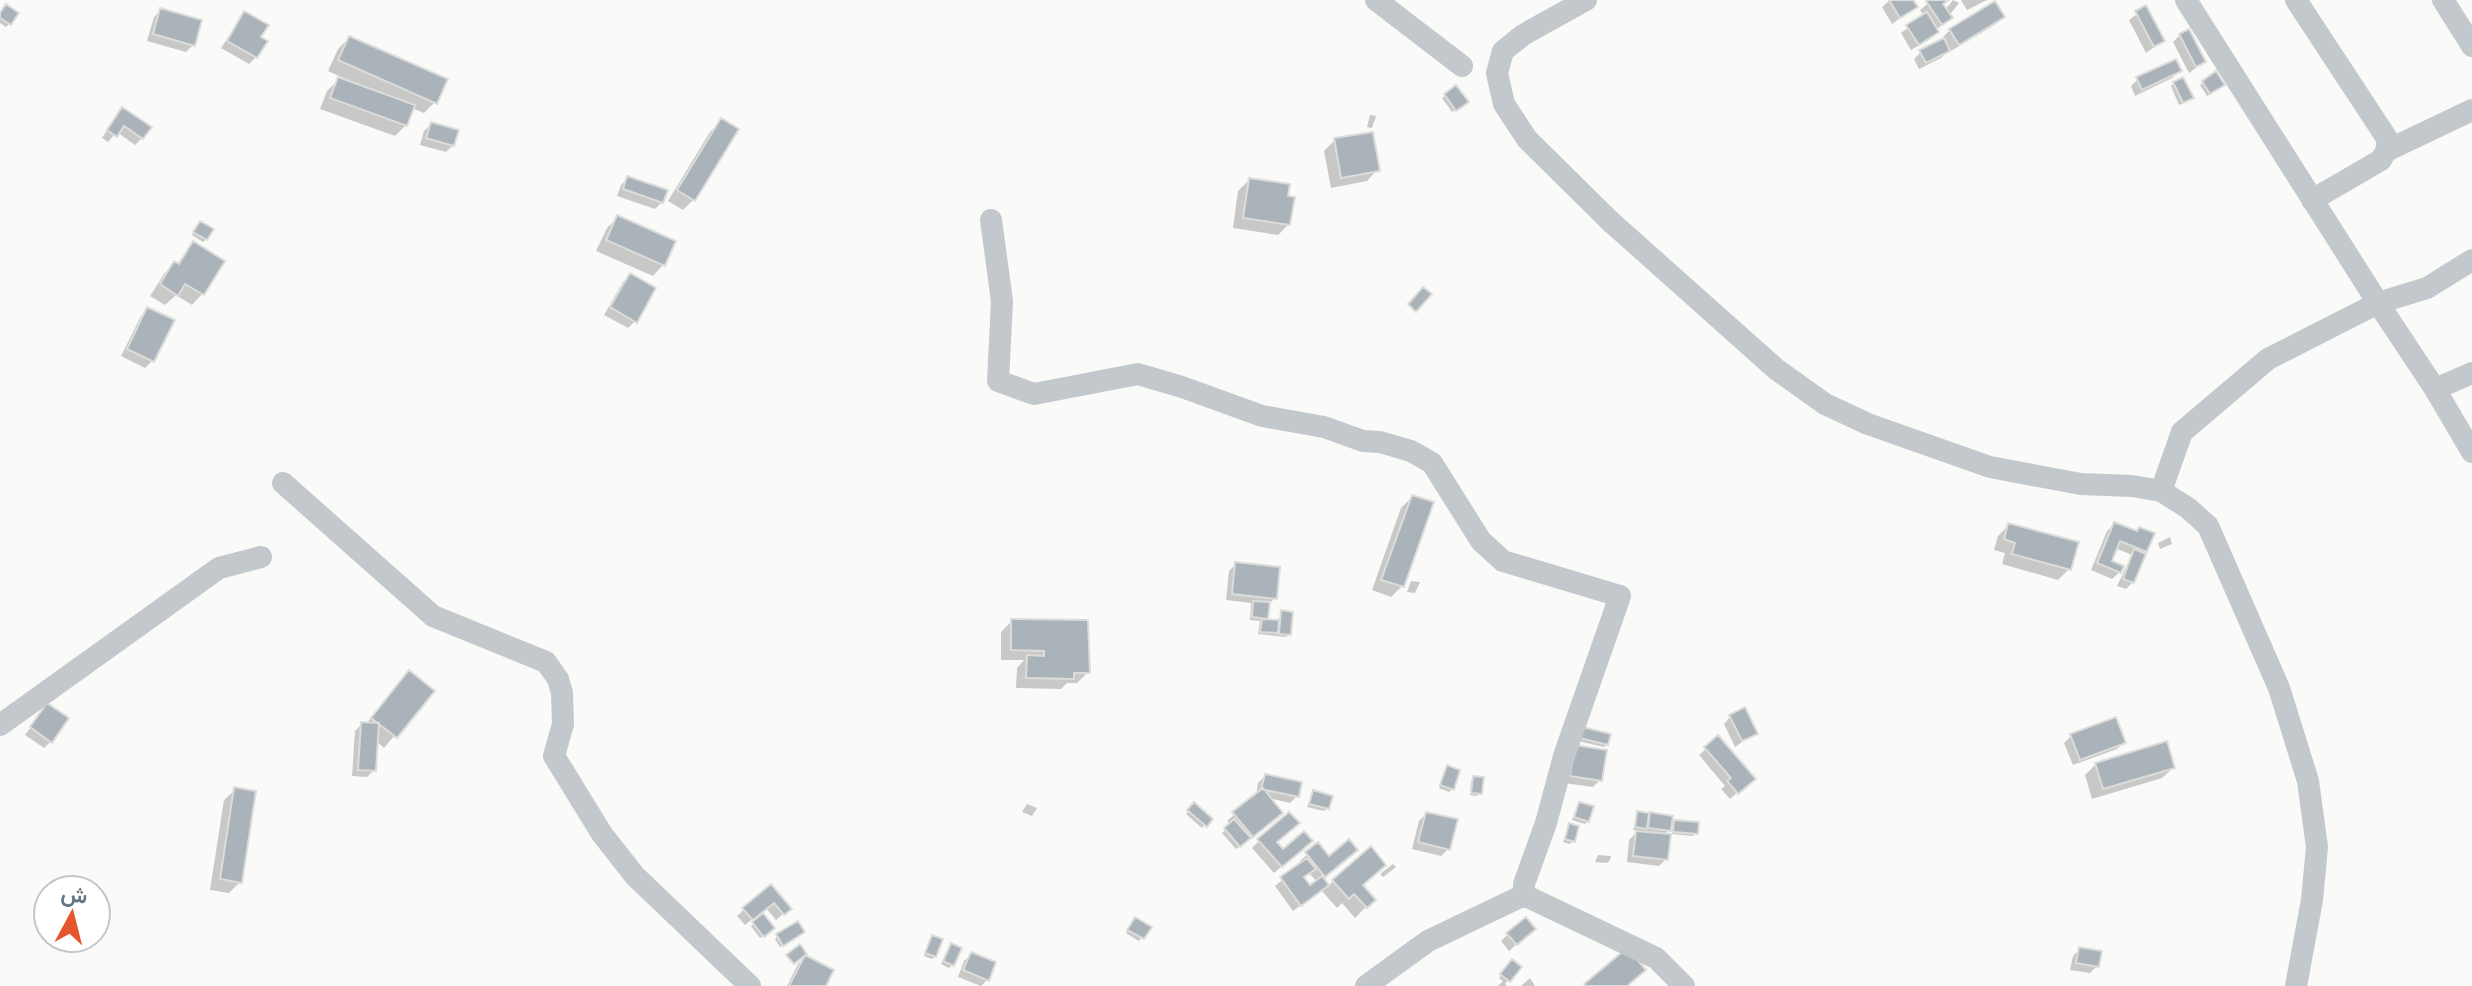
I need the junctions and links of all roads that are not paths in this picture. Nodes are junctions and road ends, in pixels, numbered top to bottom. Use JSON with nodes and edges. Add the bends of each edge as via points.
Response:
{"nodes":[{"id":1,"x":1376,"y":0,"type":"edge"},
{"id":2,"x":1586,"y":0,"type":"edge"},
{"id":3,"x":2186,"y":0,"type":"edge"},
{"id":4,"x":2296,"y":0,"type":"edge"},
{"id":5,"x":2443,"y":0,"type":"edge"},
{"id":6,"x":2472,"y":46,"type":"edge"},
{"id":7,"x":1462,"y":66,"type":"dead end"},
{"id":8,"x":2472,"y":110,"type":"edge"},
{"id":9,"x":2386,"y":151,"type":"junction"},
{"id":10,"x":2312,"y":200,"type":"junction"},
{"id":11,"x":991,"y":220,"type":"dead end"},
{"id":12,"x":2472,"y":260,"type":"edge"},
{"id":13,"x":2378,"y":303,"type":"junction"},
{"id":14,"x":2472,"y":373,"type":"edge"},
{"id":15,"x":2435,"y":389,"type":"junction"},
{"id":16,"x":2472,"y":452,"type":"edge"},
{"id":17,"x":283,"y":483,"type":"dead end"},
{"id":18,"x":2161,"y":491,"type":"junction"},
{"id":19,"x":261,"y":557,"type":"dead end"},
{"id":20,"x":0,"y":725,"type":"edge"},
{"id":21,"x":1524,"y":895,"type":"junction"},
{"id":22,"x":750,"y":986,"type":"edge"},
{"id":23,"x":1366,"y":986,"type":"edge"},
{"id":24,"x":1684,"y":986,"type":"edge"},
{"id":25,"x":2296,"y":986,"type":"edge"}],
"edges":[{"from":1,"to":7,"type":"street"},
{"from":2,"to":18,"type":"street","via":[[1503,51],[1497,73],[1504,104],[1527,139],[1610,221],[1776,369],[1825,404],[1868,424],[1990,467],[2081,484]]},
{"from":3,"to":10,"type":"street"},
{"from":4,"to":9,"type":"street","via":[[2388,140]]},
{"from":5,"to":6,"type":"street"},
{"from":8,"to":9,"type":"street"},
{"from":9,"to":10,"type":"street","via":[[2381,160]]},
{"from":10,"to":13,"type":"street"},
{"from":11,"to":21,"type":"street","via":[[1002,301],[998,381],[1034,394],[1138,374],[1262,416],[1411,451],[1432,463],[1481,541],[1503,561],[1620,596],[1564,756]]},
{"from":12,"to":13,"type":"street","via":[[2427,288]]},
{"from":13,"to":15,"type":"street"},
{"from":13,"to":18,"type":"street","via":[[2268,359],[2182,432]]},
{"from":14,"to":15,"type":"street"},
{"from":15,"to":16,"type":"street"},
{"from":17,"to":22,"type":"street","via":[[433,616],[546,662],[562,693],[563,724],[554,756],[602,834],[635,876]]},
{"from":18,"to":25,"type":"street","via":[[2208,526],[2279,688],[2308,781],[2317,847]]},
{"from":19,"to":20,"type":"street","via":[[219,568]]},
{"from":21,"to":23,"type":"street","via":[[1428,941]]},
{"from":21,"to":24,"type":"street","via":[[1656,958]]}]}
